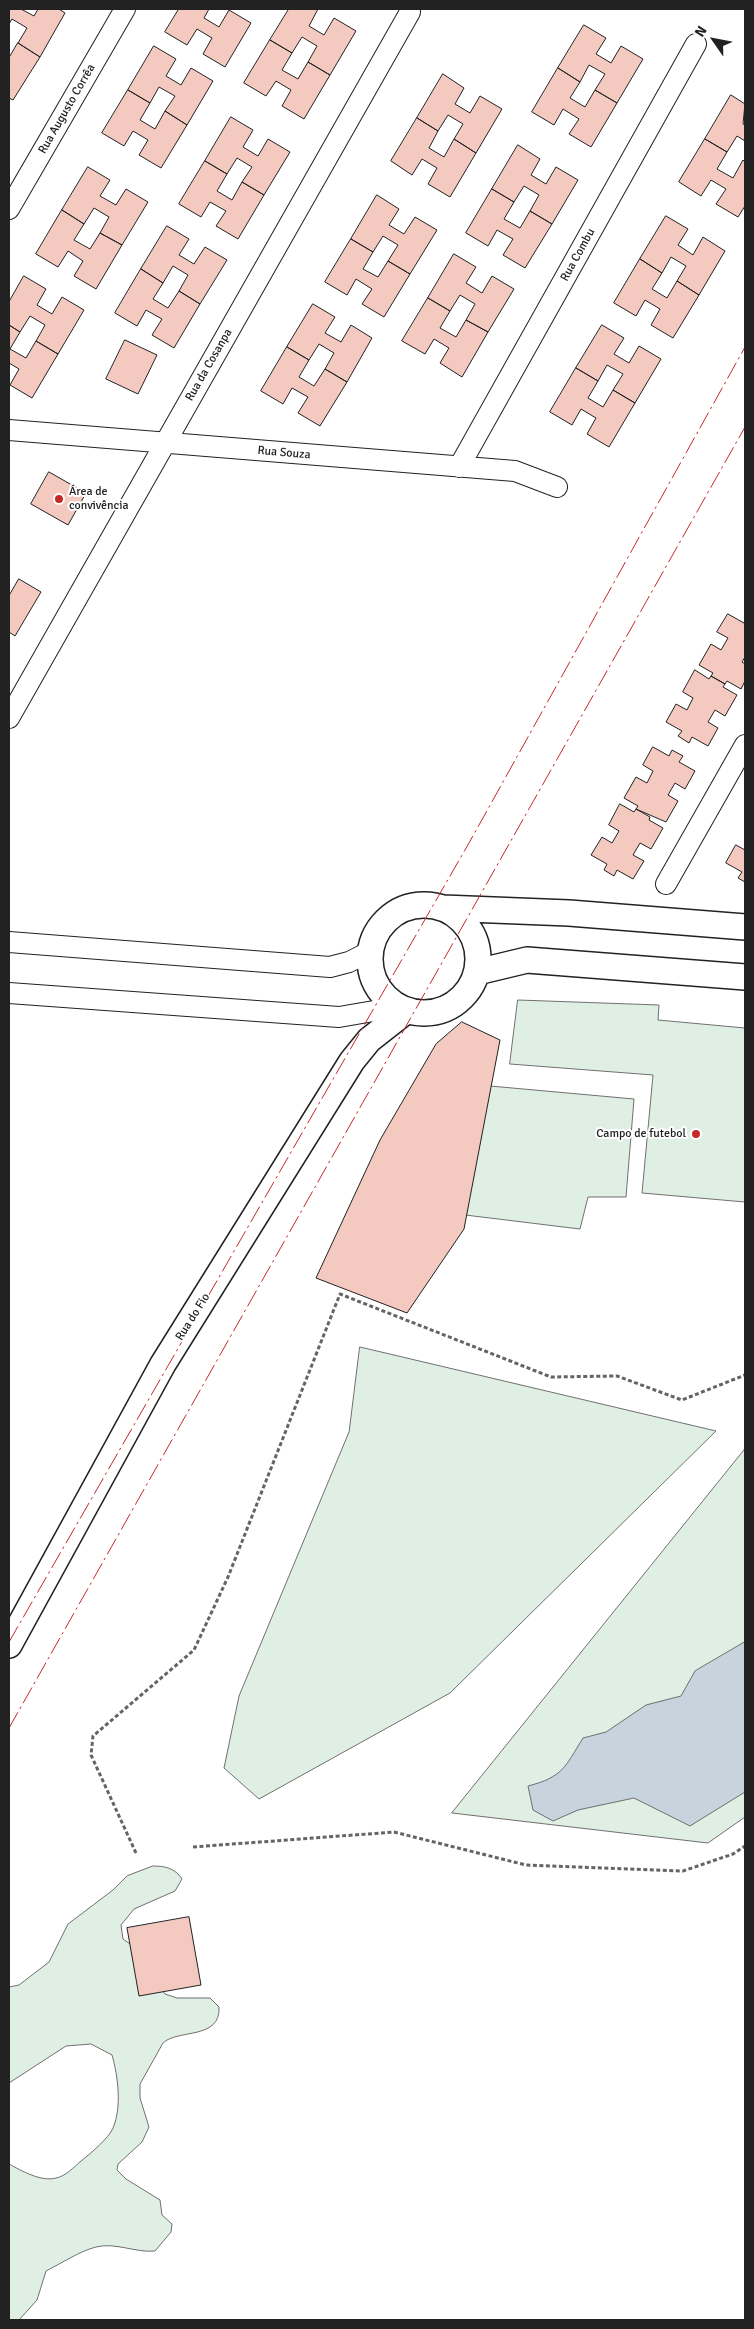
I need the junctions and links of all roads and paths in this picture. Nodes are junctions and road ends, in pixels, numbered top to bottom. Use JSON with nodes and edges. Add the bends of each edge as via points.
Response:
{"nodes":[{"id":1,"x":125,"y":9,"type":"edge"},
{"id":2,"x":410,"y":12,"type":"dead end"},
{"id":3,"x":696,"y":44,"type":"dead end"},
{"id":4,"x":9,"y":209,"type":"edge"},
{"id":5,"x":9,"y":430,"type":"edge"},
{"id":6,"x":164,"y":443,"type":"junction"},
{"id":7,"x":459,"y":467,"type":"junction"},
{"id":8,"x":558,"y":487,"type":"dead end"},
{"id":9,"x":9,"y":718,"type":"edge"},
{"id":10,"x":745,"y":745,"type":"edge"},
{"id":11,"x":666,"y":884,"type":"dead end"},
{"id":12,"x":443,"y":908,"type":"junction"},
{"id":13,"x":745,"y":927,"type":"edge"},
{"id":14,"x":9,"y":942,"type":"edge"},
{"id":15,"x":370,"y":951,"type":"junction"},
{"id":16,"x":477,"y":972,"type":"junction"},
{"id":17,"x":745,"y":977,"type":"edge"},
{"id":18,"x":9,"y":993,"type":"edge"},
{"id":19,"x":402,"y":1009,"type":"junction"},
{"id":20,"x":745,"y":1375,"type":"edge"},
{"id":21,"x":9,"y":1645,"type":"edge"},
{"id":22,"x":745,"y":1846,"type":"edge"},
{"id":23,"x":193,"y":1847,"type":"dead end"},
{"id":24,"x":136,"y":1852,"type":"dead end"}],
"edges":[{"from":1,"to":4,"type":"street","name":"Rua Augusto Corrêa"},
{"from":2,"to":6,"type":"street","name":"Rua da Cosanpa"},
{"from":3,"to":7,"type":"street","name":"Rua Combu"},
{"from":5,"to":6,"type":"street","name":"Rua Souza"},
{"from":6,"to":7,"type":"street","name":"Rua Souza"},
{"from":6,"to":9,"type":"street","name":"Rua da Cosanpa"},
{"from":7,"to":8,"type":"street","name":"Rua Souza","via":[[515,472]]},
{"from":10,"to":11,"type":"street"},
{"from":12,"to":13,"type":"street"},
{"from":12,"to":15,"type":"street","via":[[427,904],[397,912],[384,922]]},
{"from":12,"to":16,"type":"street","via":[[457,915],[476,940]]},
{"from":14,"to":15,"type":"street","via":[[330,967],[350,962]]},
{"from":15,"to":19,"type":"street","via":[[375,983],[384,997]]},
{"from":16,"to":17,"type":"street","via":[[527,960]]},
{"from":16,"to":19,"type":"street","via":[[468,992],[451,1007],[429,1014]]},
{"from":18,"to":19,"type":"street","via":[[339,1017]]},
{"from":19,"to":21,"type":"street","name":"Rua do Fio","via":[[369,1040],[347,1069],[163,1364]]},
{"from":20,"to":24,"type":"path","via":[[682,1400],[617,1376],[551,1378],[340,1294],[228,1577],[194,1650],[93,1736],[91,1754]]},
{"from":22,"to":23,"type":"path","via":[[732,1854],[683,1870],[526,1865],[394,1832]]}]}
